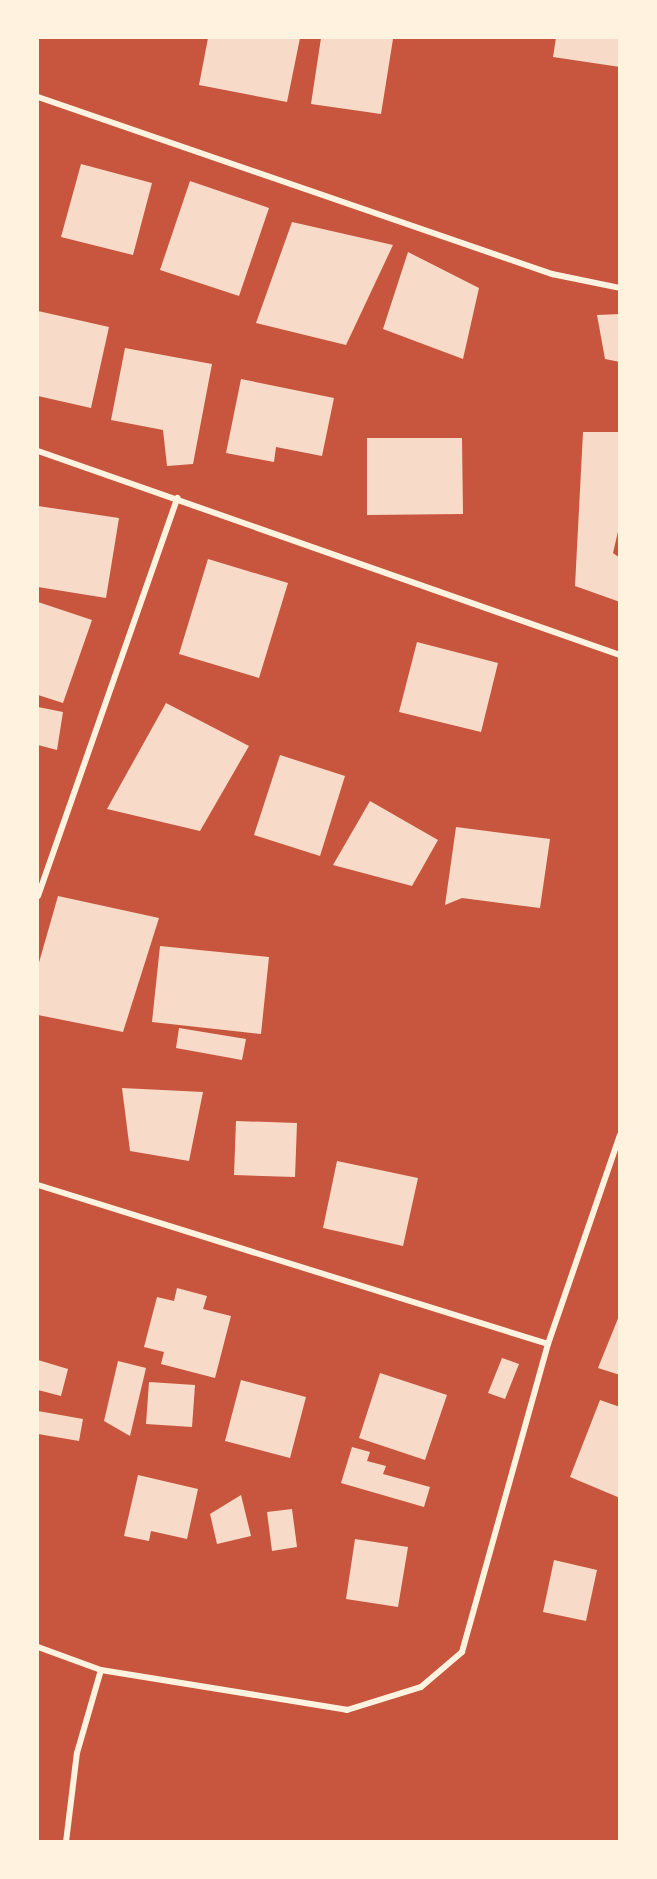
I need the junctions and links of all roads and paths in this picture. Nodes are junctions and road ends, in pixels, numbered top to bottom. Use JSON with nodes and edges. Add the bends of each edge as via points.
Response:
{"nodes":[{"id":1,"x":38,"y":97,"type":"edge"},
{"id":2,"x":620,"y":288,"type":"edge"},
{"id":3,"x":38,"y":451,"type":"edge"},
{"id":4,"x":177,"y":498,"type":"junction"},
{"id":5,"x":620,"y":655,"type":"edge"},
{"id":6,"x":38,"y":896,"type":"edge"},
{"id":7,"x":620,"y":1135,"type":"edge"},
{"id":8,"x":38,"y":1185,"type":"edge"},
{"id":9,"x":548,"y":1344,"type":"junction"},
{"id":10,"x":38,"y":1647,"type":"edge"},
{"id":11,"x":100,"y":1670,"type":"junction"},
{"id":12,"x":66,"y":1842,"type":"edge"}],
"edges":[{"from":1,"to":2,"type":"street","via":[[552,274]]},
{"from":3,"to":4,"type":"street"},
{"from":4,"to":5,"type":"street"},
{"from":4,"to":6,"type":"street"},
{"from":7,"to":9,"type":"street"},
{"from":8,"to":9,"type":"street"},
{"from":9,"to":11,"type":"street","via":[[462,1652],[421,1687],[347,1710]]},
{"from":10,"to":11,"type":"street"},
{"from":11,"to":12,"type":"street","via":[[77,1753]]}]}
